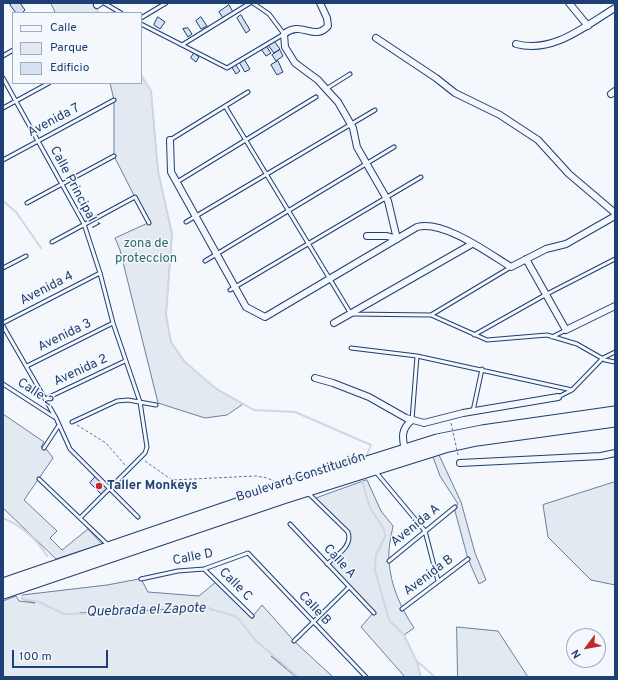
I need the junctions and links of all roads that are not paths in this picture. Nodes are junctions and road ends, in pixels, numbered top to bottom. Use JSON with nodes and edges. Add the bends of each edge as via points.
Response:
{"nodes":[{"id":1,"x":166,"y":3,"type":"edge"},
{"id":2,"x":250,"y":3,"type":"edge"},
{"id":3,"x":253,"y":3,"type":"edge"},
{"id":4,"x":320,"y":3,"type":"edge"},
{"id":5,"x":568,"y":3,"type":"edge"},
{"id":6,"x":100,"y":4,"type":"edge"},
{"id":7,"x":615,"y":8,"type":"edge"},
{"id":8,"x":120,"y":12,"type":"edge"},
{"id":9,"x":142,"y":17,"type":"edge"},
{"id":10,"x":142,"y":25,"type":"edge"},
{"id":11,"x":588,"y":26,"type":"junction"},
{"id":12,"x":284,"y":34,"type":"junction"},
{"id":13,"x":376,"y":38,"type":"dead end"},
{"id":14,"x":516,"y":44,"type":"dead end"},
{"id":15,"x":182,"y":45,"type":"junction"},
{"id":16,"x":12,"y":51,"type":"edge"},
{"id":17,"x":3,"y":56,"type":"edge"},
{"id":18,"x":350,"y":74,"type":"dead end"},
{"id":19,"x":3,"y":78,"type":"edge"},
{"id":20,"x":46,"y":84,"type":"edge"},
{"id":21,"x":326,"y":89,"type":"junction"},
{"id":22,"x":248,"y":92,"type":"dead end"},
{"id":23,"x":316,"y":97,"type":"dead end"},
{"id":24,"x":114,"y":100,"type":"dead end"},
{"id":25,"x":16,"y":101,"type":"junction"},
{"id":26,"x":225,"y":106,"type":"junction"},
{"id":27,"x":3,"y":108,"type":"edge"},
{"id":28,"x":375,"y":110,"type":"dead end"},
{"id":29,"x":351,"y":125,"type":"junction"},
{"id":30,"x":170,"y":140,"type":"joint"},
{"id":31,"x":246,"y":140,"type":"junction"},
{"id":32,"x":38,"y":141,"type":"junction"},
{"id":33,"x":394,"y":147,"type":"dead end"},
{"id":34,"x":114,"y":156,"type":"dead end"},
{"id":35,"x":3,"y":160,"type":"edge"},
{"id":36,"x":367,"y":163,"type":"junction"},
{"id":37,"x":266,"y":174,"type":"junction"},
{"id":38,"x":421,"y":177,"type":"dead end"},
{"id":39,"x":177,"y":182,"type":"junction"},
{"id":40,"x":62,"y":185,"type":"junction"},
{"id":41,"x":386,"y":198,"type":"junction"},
{"id":42,"x":27,"y":204,"type":"dead end"},
{"id":43,"x":288,"y":211,"type":"junction"},
{"id":44,"x":615,"y":215,"type":"edge"},
{"id":45,"x":196,"y":216,"type":"junction"},
{"id":46,"x":186,"y":222,"type":"dead end"},
{"id":47,"x":149,"y":223,"type":"dead end"},
{"id":48,"x":84,"y":224,"type":"junction"},
{"id":49,"x":367,"y":236,"type":"dead end"},
{"id":50,"x":397,"y":239,"type":"junction"},
{"id":51,"x":52,"y":242,"type":"dead end"},
{"id":52,"x":308,"y":244,"type":"junction"},
{"id":53,"x":472,"y":244,"type":"junction"},
{"id":54,"x":217,"y":254,"type":"junction"},
{"id":55,"x":26,"y":256,"type":"dead end"},
{"id":56,"x":615,"y":259,"type":"edge"},
{"id":57,"x":526,"y":260,"type":"junction"},
{"id":58,"x":205,"y":261,"type":"dead end"},
{"id":59,"x":512,"y":267,"type":"junction"},
{"id":60,"x":3,"y":268,"type":"edge"},
{"id":61,"x":100,"y":273,"type":"junction"},
{"id":62,"x":330,"y":279,"type":"junction"},
{"id":63,"x":233,"y":289,"type":"junction"},
{"id":64,"x":545,"y":295,"type":"junction"},
{"id":65,"x":615,"y":306,"type":"edge"},
{"id":66,"x":351,"y":314,"type":"junction"},
{"id":67,"x":431,"y":315,"type":"junction"},
{"id":68,"x":3,"y":323,"type":"edge"},
{"id":69,"x":113,"y":323,"type":"junction"},
{"id":70,"x":334,"y":323,"type":"dead end"},
{"id":71,"x":3,"y":326,"type":"edge"},
{"id":72,"x":566,"y":330,"type":"junction"},
{"id":73,"x":474,"y":335,"type":"junction"},
{"id":74,"x":552,"y":337,"type":"junction"},
{"id":75,"x":351,"y":348,"type":"dead end"},
{"id":76,"x":615,"y":352,"type":"edge"},
{"id":77,"x":417,"y":356,"type":"junction"},
{"id":78,"x":603,"y":358,"type":"junction"},
{"id":79,"x":125,"y":361,"type":"junction"},
{"id":80,"x":615,"y":362,"type":"edge"},
{"id":81,"x":27,"y":366,"type":"junction"},
{"id":82,"x":482,"y":369,"type":"junction"},
{"id":83,"x":315,"y":378,"type":"dead end"},
{"id":84,"x":3,"y":384,"type":"edge"},
{"id":85,"x":572,"y":390,"type":"junction"},
{"id":86,"x":558,"y":397,"type":"joint"},
{"id":87,"x":45,"y":399,"type":"junction"},
{"id":88,"x":140,"y":402,"type":"junction"},
{"id":89,"x":156,"y":405,"type":"dead end"},
{"id":90,"x":473,"y":412,"type":"junction"},
{"id":91,"x":615,"y":412,"type":"edge"},
{"id":92,"x":56,"y":418,"type":"junction"},
{"id":93,"x":412,"y":420,"type":"junction"},
{"id":94,"x":615,"y":420,"type":"edge"},
{"id":95,"x":72,"y":422,"type":"road end"},
{"id":96,"x":59,"y":425,"type":"junction"},
{"id":97,"x":44,"y":448,"type":"dead end"},
{"id":98,"x":405,"y":450,"type":"junction"},
{"id":99,"x":615,"y":453,"type":"edge"},
{"id":100,"x":460,"y":463,"type":"dead end"},
{"id":101,"x":373,"y":469,"type":"junction"},
{"id":102,"x":40,"y":479,"type":"dead end"},
{"id":103,"x":110,"y":489,"type":"junction"},
{"id":104,"x":305,"y":491,"type":"junction"},
{"id":105,"x":455,"y":507,"type":"dead end"},
{"id":106,"x":138,"y":517,"type":"dead end"},
{"id":107,"x":80,"y":518,"type":"junction"},
{"id":108,"x":290,"y":524,"type":"dead end"},
{"id":109,"x":426,"y":531,"type":"junction"},
{"id":110,"x":106,"y":543,"type":"dead end"},
{"id":111,"x":248,"y":553,"type":"joint"},
{"id":112,"x":468,"y":559,"type":"dead end"},
{"id":113,"x":389,"y":561,"type":"dead end"},
{"id":114,"x":327,"y":564,"type":"junction"},
{"id":115,"x":204,"y":569,"type":"junction"},
{"id":116,"x":141,"y":579,"type":"dead end"},
{"id":117,"x":438,"y":581,"type":"junction"},
{"id":118,"x":3,"y":584,"type":"edge"},
{"id":119,"x":349,"y":587,"type":"junction"},
{"id":120,"x":3,"y":593,"type":"edge"},
{"id":121,"x":402,"y":609,"type":"dead end"},
{"id":122,"x":374,"y":614,"type":"dead end"},
{"id":123,"x":252,"y":616,"type":"dead end"},
{"id":124,"x":313,"y":623,"type":"junction"},
{"id":125,"x":294,"y":641,"type":"dead end"},
{"id":126,"x":366,"y":677,"type":"edge"}],
"edges":[{"from":1,"to":9,"type":"lane"},
{"from":2,"to":15,"type":"lane"},
{"from":3,"to":12,"type":"lane","via":[[269,14]]},
{"from":4,"to":12,"type":"street","via":[[328,26],[323,32],[315,33],[302,29],[290,30]]},
{"from":5,"to":11,"type":"street"},
{"from":6,"to":8,"type":"lane"},
{"from":7,"to":11,"type":"street"},
{"from":10,"to":15,"type":"lane"},
{"from":11,"to":14,"type":"street","via":[[541,46],[526,47]]},
{"from":12,"to":15,"type":"lane","via":[[226,68]]},
{"from":12,"to":21,"type":"street","via":[[285,47],[295,63]]},
{"from":13,"to":44,"type":"street","via":[[455,93],[500,114],[538,140],[570,174]]},
{"from":16,"to":17,"type":"lane"},
{"from":18,"to":21,"type":"lane"},
{"from":19,"to":25,"type":"lane","name":"Calle Principal 1"},
{"from":20,"to":25,"type":"lane"},
{"from":21,"to":29,"type":"street","via":[[338,102]]},
{"from":22,"to":26,"type":"lane"},
{"from":23,"to":31,"type":"lane"},
{"from":24,"to":32,"type":"lane","name":"Avenida 7"},
{"from":25,"to":27,"type":"lane"},
{"from":25,"to":32,"type":"lane","name":"Calle Principal 1"},
{"from":26,"to":30,"type":"lane"},
{"from":26,"to":31,"type":"lane"},
{"from":28,"to":29,"type":"lane"},
{"from":29,"to":36,"type":"street","via":[[357,147]]},
{"from":29,"to":37,"type":"lane"},
{"from":30,"to":39,"type":"street","via":[[171,172]]},
{"from":31,"to":37,"type":"lane"},
{"from":31,"to":39,"type":"lane"},
{"from":32,"to":35,"type":"lane","name":"Avenida 7"},
{"from":32,"to":40,"type":"lane","name":"Calle Principal 1"},
{"from":33,"to":36,"type":"lane"},
{"from":34,"to":40,"type":"lane"},
{"from":36,"to":41,"type":"street"},
{"from":36,"to":43,"type":"lane"},
{"from":37,"to":43,"type":"lane"},
{"from":37,"to":45,"type":"lane"},
{"from":38,"to":41,"type":"lane"},
{"from":39,"to":45,"type":"street"},
{"from":40,"to":42,"type":"lane"},
{"from":40,"to":48,"type":"lane","name":"Calle Principal 1"},
{"from":41,"to":50,"type":"street"},
{"from":41,"to":52,"type":"lane"},
{"from":43,"to":52,"type":"lane"},
{"from":43,"to":54,"type":"lane"},
{"from":44,"to":57,"type":"street","via":[[578,238],[546,249]]},
{"from":45,"to":46,"type":"lane"},
{"from":45,"to":54,"type":"street"},
{"from":47,"to":48,"type":"lane","via":[[135,197]]},
{"from":48,"to":51,"type":"lane"},
{"from":48,"to":61,"type":"lane","name":"Calle Principal 1"},
{"from":49,"to":50,"type":"street"},
{"from":50,"to":53,"type":"street","via":[[424,225],[448,231]]},
{"from":50,"to":62,"type":"street"},
{"from":52,"to":62,"type":"lane"},
{"from":52,"to":63,"type":"lane"},
{"from":53,"to":59,"type":"street"},
{"from":53,"to":66,"type":"street"},
{"from":54,"to":58,"type":"lane"},
{"from":54,"to":63,"type":"street"},
{"from":55,"to":60,"type":"lane"},
{"from":56,"to":64,"type":"lane"},
{"from":57,"to":59,"type":"street"},
{"from":57,"to":64,"type":"street"},
{"from":59,"to":67,"type":"lane"},
{"from":61,"to":68,"type":"lane","name":"Avenida 4"},
{"from":61,"to":69,"type":"lane","name":"Calle Principal 1"},
{"from":62,"to":63,"type":"street","via":[[265,317],[246,307]]},
{"from":62,"to":66,"type":"lane"},
{"from":64,"to":72,"type":"street"},
{"from":64,"to":73,"type":"lane"},
{"from":65,"to":72,"type":"street"},
{"from":66,"to":67,"type":"lane"},
{"from":66,"to":70,"type":"street"},
{"from":67,"to":73,"type":"lane"},
{"from":69,"to":79,"type":"lane","name":"Calle Principal 1"},
{"from":69,"to":81,"type":"lane","name":"Avenida 3"},
{"from":71,"to":81,"type":"lane"},
{"from":72,"to":74,"type":"lane"},
{"from":73,"to":74,"type":"lane","via":[[487,340],[547,335]]},
{"from":74,"to":78,"type":"lane","via":[[577,344]]},
{"from":75,"to":77,"type":"lane"},
{"from":76,"to":78,"type":"lane"},
{"from":77,"to":82,"type":"lane"},
{"from":77,"to":93,"type":"lane"},
{"from":78,"to":80,"type":"lane"},
{"from":78,"to":85,"type":"lane"},
{"from":79,"to":87,"type":"lane","name":"Avenida 2"},
{"from":79,"to":88,"type":"lane","name":"Calle Principal 1"},
{"from":81,"to":87,"type":"lane"},
{"from":82,"to":85,"type":"lane"},
{"from":82,"to":90,"type":"lane"},
{"from":83,"to":93,"type":"street","via":[[369,397]]},
{"from":84,"to":92,"type":"lane","name":"Calle 2"},
{"from":85,"to":86,"type":"lane"},
{"from":86,"to":90,"type":"street"},
{"from":87,"to":92,"type":"lane"},
{"from":88,"to":89,"type":"lane"},
{"from":88,"to":95,"type":"lane","via":[[117,401]]},
{"from":88,"to":103,"type":"lane","name":"Calle Principal 1","via":[[147,447],[145,453]]},
{"from":90,"to":93,"type":"street","via":[[424,423]]},
{"from":91,"to":98,"type":"highway","name":"Boulevard Constitución","via":[[482,431],[437,440]]},
{"from":92,"to":96,"type":"lane"},
{"from":93,"to":98,"type":"street","via":[[403,430]]},
{"from":94,"to":101,"type":"highway","name":"Boulevard Constitución","via":[[477,440]]},
{"from":96,"to":97,"type":"lane"},
{"from":96,"to":103,"type":"lane","via":[[70,449]]},
{"from":98,"to":118,"type":"highway","name":"Boulevard Constitución"},
{"from":99,"to":100,"type":"street","via":[[601,456]]},
{"from":101,"to":104,"type":"highway","name":"Boulevard Constitución"},
{"from":101,"to":109,"type":"lane"},
{"from":102,"to":107,"type":"lane"},
{"from":103,"to":106,"type":"lane"},
{"from":103,"to":107,"type":"lane"},
{"from":104,"to":114,"type":"lane","via":[[348,532],[350,537],[349,544]]},
{"from":104,"to":120,"type":"highway","name":"Boulevard Constitución"},
{"from":105,"to":109,"type":"lane","name":"Avenida A"},
{"from":107,"to":110,"type":"lane"},
{"from":108,"to":114,"type":"lane","name":"Calle A"},
{"from":109,"to":113,"type":"lane","name":"Avenida A"},
{"from":109,"to":117,"type":"lane"},
{"from":111,"to":115,"type":"lane","name":"Calle D"},
{"from":111,"to":124,"type":"lane","name":"Calle B"},
{"from":112,"to":117,"type":"lane","name":"Avenida B"},
{"from":114,"to":119,"type":"lane","name":"Calle A"},
{"from":115,"to":116,"type":"lane","name":"Calle D","via":[[178,571]]},
{"from":115,"to":123,"type":"lane","name":"Calle C"},
{"from":117,"to":121,"type":"lane","name":"Avenida B"},
{"from":119,"to":122,"type":"lane","name":"Calle A"},
{"from":119,"to":124,"type":"lane"},
{"from":124,"to":125,"type":"lane"},
{"from":124,"to":126,"type":"lane","name":"Calle B"}]}
